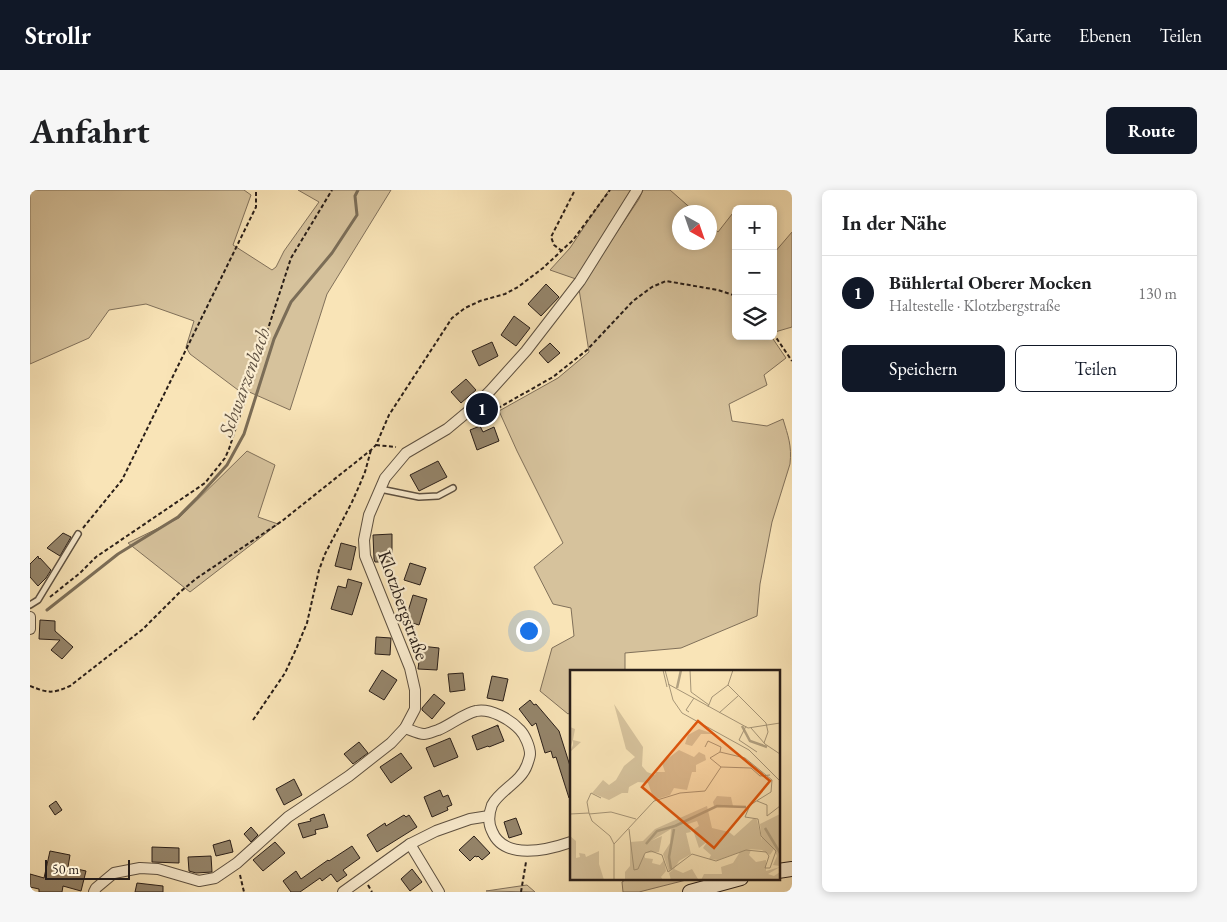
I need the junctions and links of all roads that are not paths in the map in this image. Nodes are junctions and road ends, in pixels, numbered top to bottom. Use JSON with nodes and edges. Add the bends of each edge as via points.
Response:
{"nodes":[{"id":1,"x":637,"y":190,"type":"edge"},
{"id":2,"x":453,"y":488,"type":"dead end"},
{"id":3,"x":379,"y":489,"type":"junction"},
{"id":4,"x":78,"y":534,"type":"road end"},
{"id":5,"x":30,"y":605,"type":"edge"},
{"id":6,"x":30,"y":617,"type":"edge"},
{"id":7,"x":30,"y":629,"type":"edge"},
{"id":8,"x":405,"y":728,"type":"junction"},
{"id":9,"x":489,"y":816,"type":"junction"},
{"id":10,"x":570,"y":842,"type":"edge"},
{"id":11,"x":410,"y":844,"type":"junction"},
{"id":12,"x":734,"y":880,"type":"edge"},
{"id":13,"x":94,"y":892,"type":"edge"},
{"id":14,"x":343,"y":892,"type":"edge"},
{"id":15,"x":439,"y":892,"type":"edge"},
{"id":16,"x":690,"y":892,"type":"edge"}],
"edges":[{"from":1,"to":3,"type":"street","name":"Klotzbergstraße","via":[[580,281],[526,351],[477,404],[447,429],[406,453]]},
{"from":2,"to":3,"type":"lane","via":[[438,496]]},
{"from":3,"to":8,"type":"street","name":"Klotzbergstraße","via":[[369,515],[364,540],[365,556],[410,668],[415,709]]},
{"from":4,"to":5,"type":"lane","via":[[38,600]]},
{"from":6,"to":7,"type":"street"},
{"from":8,"to":9,"type":"street","via":[[424,734],[475,711],[487,711],[503,716],[520,730],[530,754],[526,768],[498,798]]},
{"from":8,"to":13,"type":"street","name":"Klotzbergstraße","via":[[392,743],[288,816],[215,878],[199,881],[158,869],[140,868],[114,873]]},
{"from":9,"to":10,"type":"street","via":[[490,829],[498,841],[514,850],[527,851]]},
{"from":9,"to":11,"type":"street","via":[[470,818]]},
{"from":11,"to":14,"type":"street"},
{"from":11,"to":15,"type":"street"},
{"from":12,"to":16,"type":"main road"}]}
